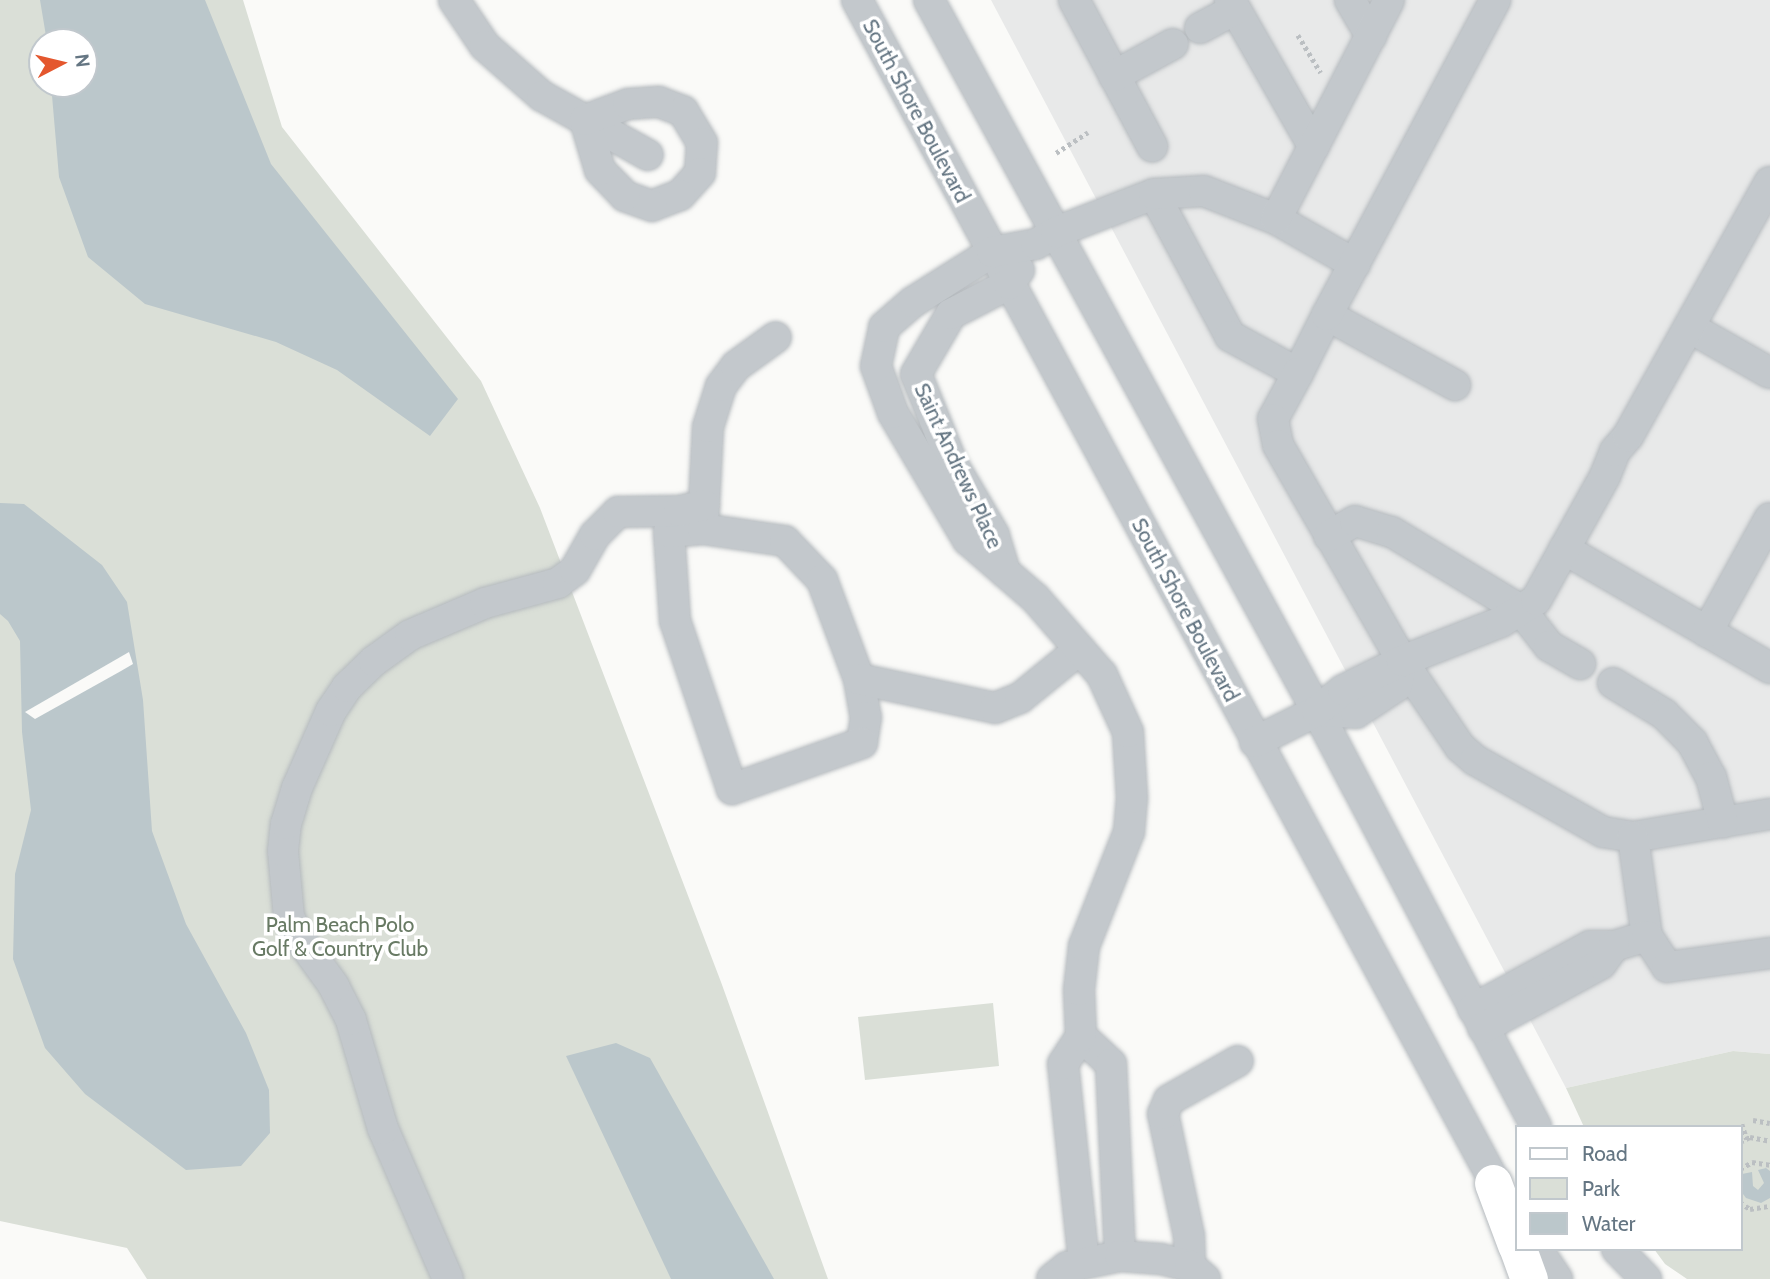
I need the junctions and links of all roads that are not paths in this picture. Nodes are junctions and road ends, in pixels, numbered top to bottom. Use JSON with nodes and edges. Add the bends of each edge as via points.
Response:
{"nodes":[{"id":1,"x":454,"y":0,"type":"edge"},
{"id":2,"x":857,"y":0,"type":"edge"},
{"id":3,"x":929,"y":0,"type":"edge"},
{"id":4,"x":1074,"y":0,"type":"edge"},
{"id":5,"x":1350,"y":0,"type":"edge"},
{"id":6,"x":1389,"y":0,"type":"edge"},
{"id":7,"x":1495,"y":0,"type":"edge"},
{"id":8,"x":1233,"y":4,"type":"edge"},
{"id":9,"x":1200,"y":28,"type":"dead end"},
{"id":10,"x":1371,"y":36,"type":"junction"},
{"id":11,"x":1172,"y":44,"type":"dead end"},
{"id":12,"x":1114,"y":76,"type":"junction"},
{"id":13,"x":1152,"y":146,"type":"dead end"},
{"id":14,"x":1314,"y":147,"type":"junction"},
{"id":15,"x":648,"y":155,"type":"dead end"},
{"id":16,"x":1770,"y":182,"type":"edge"},
{"id":17,"x":1154,"y":194,"type":"junction"},
{"id":18,"x":1276,"y":219,"type":"junction"},
{"id":19,"x":1046,"y":238,"type":"junction"},
{"id":20,"x":992,"y":252,"type":"junction"},
{"id":21,"x":1354,"y":264,"type":"junction"},
{"id":22,"x":1009,"y":284,"type":"junction"},
{"id":23,"x":1327,"y":315,"type":"junction"},
{"id":24,"x":1689,"y":327,"type":"junction"},
{"id":25,"x":776,"y":337,"type":"dead end"},
{"id":26,"x":1298,"y":373,"type":"junction"},
{"id":27,"x":1770,"y":373,"type":"edge"},
{"id":28,"x":1455,"y":385,"type":"dead end"},
{"id":29,"x":704,"y":517,"type":"junction"},
{"id":30,"x":1770,"y":518,"type":"edge"},
{"id":31,"x":1329,"y":536,"type":"junction"},
{"id":32,"x":1564,"y":548,"type":"junction"},
{"id":33,"x":1005,"y":572,"type":"junction"},
{"id":34,"x":1521,"y":610,"type":"junction"},
{"id":35,"x":1707,"y":632,"type":"junction"},
{"id":36,"x":1080,"y":649,"type":"junction"},
{"id":37,"x":1402,"y":661,"type":"junction"},
{"id":38,"x":1580,"y":664,"type":"dead end"},
{"id":39,"x":1770,"y":668,"type":"edge"},
{"id":40,"x":859,"y":679,"type":"junction"},
{"id":41,"x":1613,"y":683,"type":"dead end"},
{"id":42,"x":1317,"y":711,"type":"junction"},
{"id":43,"x":1255,"y":742,"type":"junction"},
{"id":44,"x":1770,"y":814,"type":"edge"},
{"id":45,"x":1723,"y":822,"type":"junction"},
{"id":46,"x":1633,"y":837,"type":"junction"},
{"id":47,"x":1647,"y":936,"type":"junction"},
{"id":48,"x":1770,"y":953,"type":"edge"},
{"id":49,"x":1478,"y":1018,"type":"junction"},
{"id":50,"x":1081,"y":1036,"type":"junction"},
{"id":51,"x":1238,"y":1061,"type":"dead end"},
{"id":52,"x":1535,"y":1125,"type":"edge"},
{"id":53,"x":1493,"y":1183,"type":"junction"},
{"id":54,"x":1514,"y":1215,"type":"edge"},
{"id":55,"x":1514,"y":1239,"type":"edge"},
{"id":56,"x":1518,"y":1251,"type":"edge"},
{"id":57,"x":1538,"y":1251,"type":"edge"},
{"id":58,"x":1618,"y":1251,"type":"edge"},
{"id":59,"x":1120,"y":1256,"type":"junction"},
{"id":60,"x":1084,"y":1264,"type":"junction"},
{"id":61,"x":1197,"y":1273,"type":"edge"},
{"id":62,"x":449,"y":1279,"type":"edge"},
{"id":63,"x":1052,"y":1279,"type":"edge"},
{"id":64,"x":1529,"y":1279,"type":"edge"},
{"id":65,"x":1557,"y":1279,"type":"edge"},
{"id":66,"x":1646,"y":1279,"type":"edge"}],
"edges":[{"from":1,"to":15,"type":"street","via":[[485,46],[542,96]]},
{"from":2,"to":20,"type":"street","name":"South Shore Boulevard"},
{"from":3,"to":19,"type":"street"},
{"from":4,"to":12,"type":"street"},
{"from":5,"to":10,"type":"street"},
{"from":6,"to":10,"type":"street"},
{"from":7,"to":21,"type":"street"},
{"from":8,"to":9,"type":"street"},
{"from":8,"to":14,"type":"street"},
{"from":10,"to":14,"type":"street"},
{"from":11,"to":12,"type":"street"},
{"from":12,"to":13,"type":"street"},
{"from":14,"to":18,"type":"street"},
{"from":16,"to":24,"type":"street"},
{"from":17,"to":18,"type":"street","via":[[1204,191]]},
{"from":17,"to":19,"type":"street"},
{"from":17,"to":26,"type":"street","via":[[1230,336]]},
{"from":18,"to":21,"type":"street"},
{"from":19,"to":20,"type":"street","name":"Saint Andrews Place"},
{"from":19,"to":22,"type":"street","name":"Saint Andrews Place"},
{"from":19,"to":42,"type":"street"},
{"from":20,"to":22,"type":"street","name":"South Shore Boulevard"},
{"from":20,"to":33,"type":"street","name":"Saint Andrews Place","via":[[912,302],[884,327],[876,366],[893,413],[968,540]]},
{"from":21,"to":23,"type":"street"},
{"from":22,"to":33,"type":"street","name":"Saint Andrews Place","via":[[951,314],[916,374],[952,463],[994,536]]},
{"from":22,"to":43,"type":"street","name":"South Shore Boulevard"},
{"from":23,"to":26,"type":"street"},
{"from":23,"to":28,"type":"street"},
{"from":24,"to":27,"type":"street"},
{"from":24,"to":32,"type":"street","via":[[1628,436],[1615,450]]},
{"from":25,"to":29,"type":"street","via":[[736,366],[721,386],[708,427]]},
{"from":26,"to":31,"type":"street","via":[[1273,419],[1278,445]]},
{"from":29,"to":40,"type":"street","via":[[785,541],[822,580]]},
{"from":29,"to":40,"type":"street","via":[[669,531],[675,621],[732,789],[862,743],[866,717]]},
{"from":29,"to":62,"type":"street","via":[[679,511],[618,512],[595,535],[575,570],[558,583],[485,603],[410,635],[347,687],[331,711],[297,788],[283,851],[289,917],[351,1020],[383,1129]]},
{"from":30,"to":35,"type":"street"},
{"from":31,"to":34,"type":"street","via":[[1355,521],[1392,533]]},
{"from":31,"to":37,"type":"street"},
{"from":32,"to":34,"type":"street","via":[[1536,600]]},
{"from":32,"to":35,"type":"street"},
{"from":33,"to":36,"type":"street","name":"Saint Andrews Place"},
{"from":34,"to":37,"type":"street"},
{"from":34,"to":38,"type":"street","via":[[1549,646]]},
{"from":35,"to":39,"type":"street"},
{"from":36,"to":40,"type":"street","via":[[1020,698],[995,708]]},
{"from":36,"to":50,"type":"street","name":"Saint Andrews Place","via":[[1102,675],[1128,732],[1132,798],[1129,832],[1084,946],[1079,990]]},
{"from":37,"to":42,"type":"street","via":[[1397,687],[1356,713]]},
{"from":37,"to":46,"type":"street","via":[[1460,747],[1475,760],[1603,832]]},
{"from":41,"to":45,"type":"street","via":[[1664,714],[1692,741],[1711,777]]},
{"from":42,"to":43,"type":"street"},
{"from":42,"to":49,"type":"street"},
{"from":43,"to":53,"type":"street","name":"South Shore Boulevard"},
{"from":44,"to":45,"type":"street"},
{"from":45,"to":46,"type":"street"},
{"from":46,"to":47,"type":"street"},
{"from":47,"to":48,"type":"street","via":[[1667,967]]},
{"from":47,"to":49,"type":"street","via":[[1614,946],[1601,964]]},
{"from":49,"to":52,"type":"street"},
{"from":50,"to":59,"type":"street","via":[[1111,1064]]},
{"from":50,"to":60,"type":"street","via":[[1063,1064]]},
{"from":51,"to":61,"type":"street","via":[[1169,1100],[1163,1114]]},
{"from":53,"to":54,"type":"street","name":"South Shore Boulevard"},
{"from":53,"to":55,"type":"main road"},
{"from":56,"to":64,"type":"main road"},
{"from":57,"to":65,"type":"street"},
{"from":58,"to":66,"type":"street"},
{"from":59,"to":60,"type":"street"},
{"from":59,"to":61,"type":"street","via":[[1161,1259]]},
{"from":60,"to":63,"type":"street","via":[[1067,1267]]}]}
